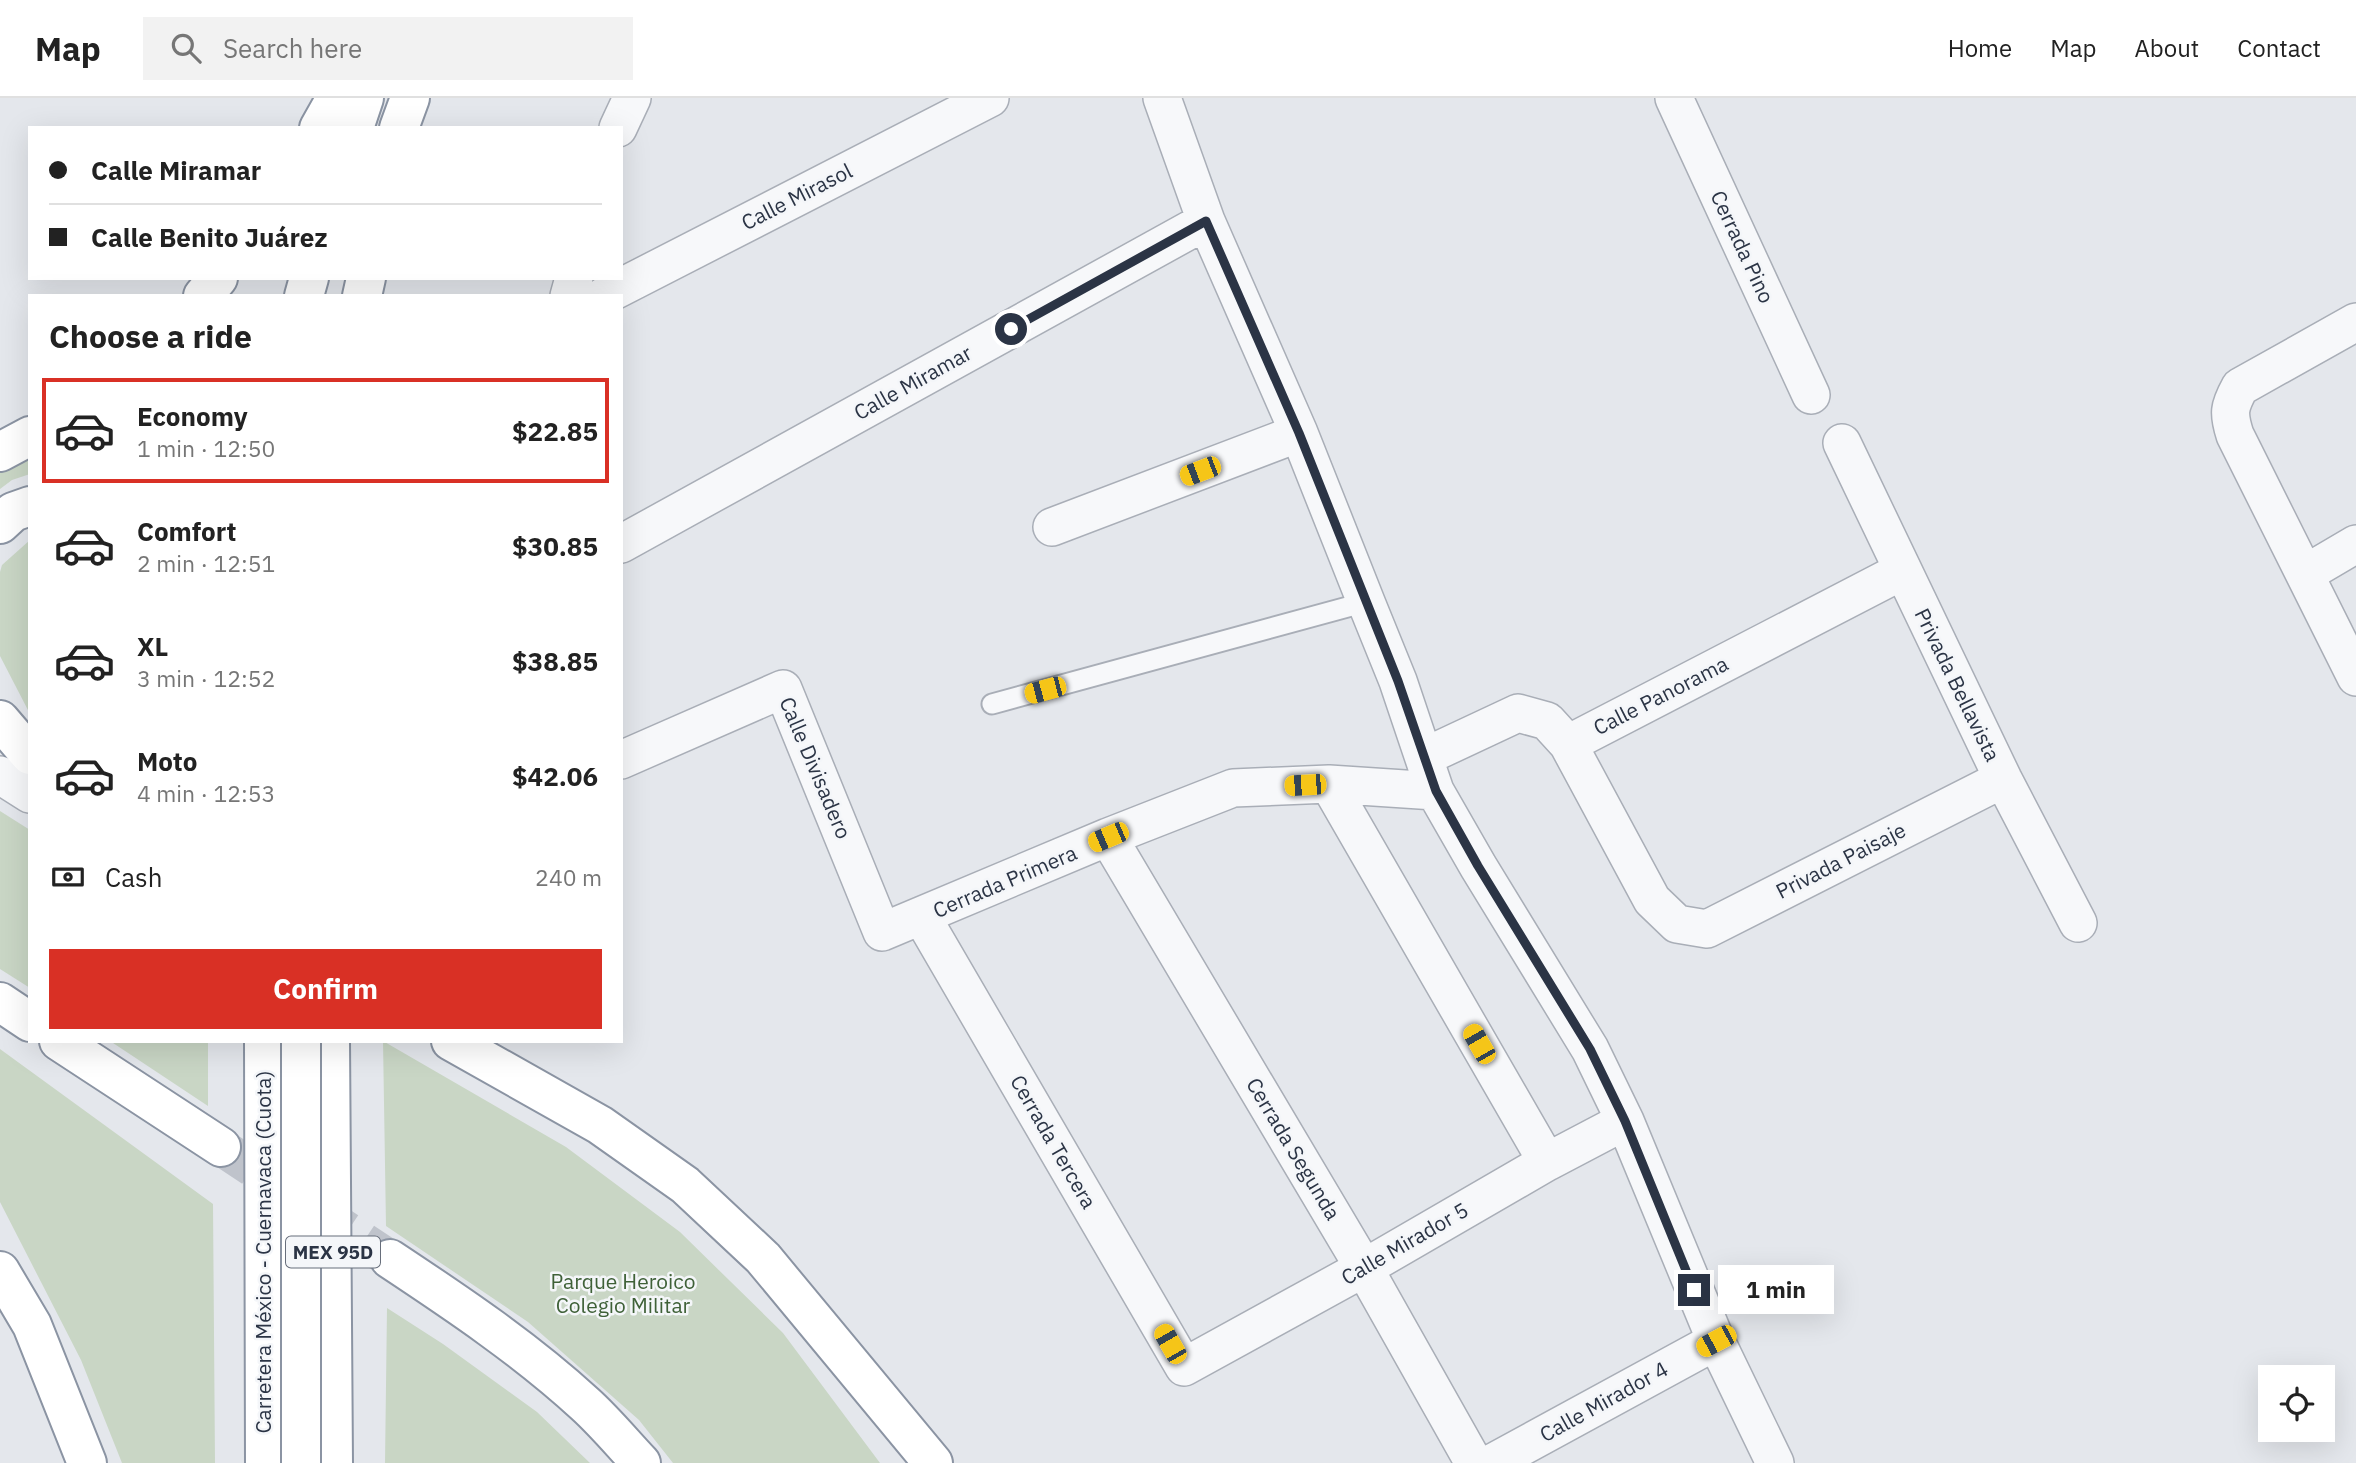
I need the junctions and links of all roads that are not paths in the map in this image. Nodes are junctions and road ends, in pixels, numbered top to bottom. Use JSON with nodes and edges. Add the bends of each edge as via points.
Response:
{"nodes":[{"id":1,"x":336,"y":98,"type":"edge"},
{"id":2,"x":365,"y":98,"type":"edge"},
{"id":3,"x":373,"y":98,"type":"edge"},
{"id":4,"x":410,"y":98,"type":"edge"},
{"id":5,"x":426,"y":98,"type":"edge"},
{"id":6,"x":632,"y":98,"type":"edge"},
{"id":7,"x":990,"y":98,"type":"edge"},
{"id":8,"x":1162,"y":98,"type":"edge"},
{"id":9,"x":1674,"y":98,"type":"edge"},
{"id":10,"x":320,"y":126,"type":"edge"},
{"id":11,"x":355,"y":126,"type":"edge"},
{"id":12,"x":364,"y":126,"type":"edge"},
{"id":13,"x":400,"y":126,"type":"edge"},
{"id":14,"x":416,"y":126,"type":"edge"},
{"id":15,"x":619,"y":126,"type":"edge"},
{"id":16,"x":1206,"y":221,"type":"junction"},
{"id":17,"x":216,"y":280,"type":"edge"},
{"id":18,"x":205,"y":294,"type":"edge"},
{"id":19,"x":608,"y":294,"type":"edge"},
{"id":20,"x":2356,"y":322,"type":"edge"},
{"id":21,"x":1811,"y":395,"type":"dead end"},
{"id":22,"x":1299,"y":433,"type":"junction"},
{"id":23,"x":28,"y":437,"type":"edge"},
{"id":24,"x":1842,"y":443,"type":"dead end"},
{"id":25,"x":0,"y":452,"type":"edge"},
{"id":26,"x":28,"y":507,"type":"edge"},
{"id":27,"x":0,"y":524,"type":"edge"},
{"id":28,"x":1052,"y":527,"type":"dead end"},
{"id":29,"x":623,"y":543,"type":"edge"},
{"id":30,"x":2356,"y":544,"type":"edge"},
{"id":31,"x":1902,"y":571,"type":"junction"},
{"id":32,"x":2305,"y":573,"type":"junction"},
{"id":33,"x":1366,"y":602,"type":"junction"},
{"id":34,"x":2356,"y":677,"type":"edge"},
{"id":35,"x":992,"y":704,"type":"dead end"},
{"id":36,"x":0,"y":720,"type":"edge"},
{"id":37,"x":1568,"y":744,"type":"junction"},
{"id":38,"x":28,"y":753,"type":"edge"},
{"id":39,"x":1424,"y":757,"type":"junction"},
{"id":40,"x":623,"y":759,"type":"edge"},
{"id":41,"x":0,"y":775,"type":"edge"},
{"id":42,"x":2003,"y":779,"type":"junction"},
{"id":43,"x":1329,"y":784,"type":"junction"},
{"id":44,"x":1436,"y":791,"type":"junction"},
{"id":45,"x":28,"y":793,"type":"edge"},
{"id":46,"x":1108,"y":837,"type":"junction"},
{"id":47,"x":922,"y":917,"type":"junction"},
{"id":48,"x":2078,"y":923,"type":"dead end"},
{"id":49,"x":882,"y":932,"type":"joint"},
{"id":50,"x":0,"y":1002,"type":"edge"},
{"id":51,"x":28,"y":1021,"type":"edge"},
{"id":52,"x":63,"y":1043,"type":"edge"},
{"id":53,"x":264,"y":1043,"type":"edge"},
{"id":54,"x":275,"y":1043,"type":"edge"},
{"id":55,"x":300,"y":1043,"type":"edge"},
{"id":56,"x":330,"y":1043,"type":"edge"},
{"id":57,"x":455,"y":1043,"type":"edge"},
{"id":58,"x":1625,"y":1121,"type":"junction"},
{"id":59,"x":221,"y":1147,"type":"tunnel mouth"},
{"id":60,"x":1547,"y":1162,"type":"junction"},
{"id":61,"x":390,"y":1259,"type":"tunnel mouth"},
{"id":62,"x":1364,"y":1268,"type":"junction"},
{"id":63,"x":0,"y":1272,"type":"edge"},
{"id":64,"x":1716,"y":1341,"type":"junction"},
{"id":65,"x":1184,"y":1367,"type":"joint"},
{"id":66,"x":87,"y":1463,"type":"edge"},
{"id":67,"x":265,"y":1463,"type":"edge"},
{"id":68,"x":275,"y":1463,"type":"edge"},
{"id":69,"x":301,"y":1463,"type":"edge"},
{"id":70,"x":333,"y":1463,"type":"edge"},
{"id":71,"x":641,"y":1463,"type":"edge"},
{"id":72,"x":933,"y":1463,"type":"edge"},
{"id":73,"x":1474,"y":1463,"type":"edge"},
{"id":74,"x":1492,"y":1463,"type":"edge"},
{"id":75,"x":1776,"y":1463,"type":"edge"}],
"edges":[{"from":1,"to":10,"type":"highway"},
{"from":2,"to":11,"type":"highway"},
{"from":3,"to":12,"type":"highway"},
{"from":4,"to":13,"type":"highway"},
{"from":5,"to":14,"type":"highway"},
{"from":6,"to":15,"type":"street"},
{"from":7,"to":19,"type":"street","name":"Calle Mirasol"},
{"from":8,"to":16,"type":"street"},
{"from":9,"to":21,"type":"street","name":"Cerrada Pino"},
{"from":16,"to":22,"type":"street"},
{"from":16,"to":29,"type":"street","name":"Calle Miramar"},
{"from":17,"to":18,"type":"highway"},
{"from":20,"to":32,"type":"street","via":[[2240,387],[2231,404],[2235,435]]},
{"from":22,"to":28,"type":"street"},
{"from":22,"to":33,"type":"street"},
{"from":23,"to":25,"type":"highway"},
{"from":24,"to":31,"type":"street","name":"Privada Bellavista"},
{"from":26,"to":27,"type":"highway"},
{"from":30,"to":32,"type":"street"},
{"from":31,"to":37,"type":"street","name":"Calle Panorama"},
{"from":31,"to":42,"type":"street","name":"Privada Bellavista"},
{"from":32,"to":34,"type":"street"},
{"from":33,"to":35,"type":"lane"},
{"from":33,"to":39,"type":"street"},
{"from":36,"to":38,"type":"highway"},
{"from":37,"to":39,"type":"street","name":"Calle Panorama","via":[[1547,721],[1518,713]]},
{"from":37,"to":42,"type":"street","name":"Privada Paisaje","via":[[1652,900],[1677,924],[1707,929]]},
{"from":39,"to":44,"type":"street"},
{"from":40,"to":49,"type":"street","name":"Calle Divisadero","via":[[783,689]]},
{"from":41,"to":45,"type":"street"},
{"from":42,"to":48,"type":"street","name":"Privada Bellavista"},
{"from":43,"to":44,"type":"street","name":"Cerrada Primera"},
{"from":43,"to":46,"type":"street","name":"Cerrada Primera","via":[[1233,788]]},
{"from":43,"to":60,"type":"street"},
{"from":44,"to":58,"type":"street","via":[[1590,1049]]},
{"from":46,"to":47,"type":"street","name":"Cerrada Primera"},
{"from":46,"to":62,"type":"street","name":"Cerrada Segunda"},
{"from":47,"to":49,"type":"street","name":"Cerrada Primera"},
{"from":47,"to":65,"type":"street","name":"Cerrada Tercera"},
{"from":50,"to":51,"type":"highway"},
{"from":52,"to":59,"type":"highway"},
{"from":53,"to":67,"type":"highway","name":"Carretera México - Cuernavaca (Cuota)","number":"MEX 95D"},
{"from":54,"to":68,"type":"highway"},
{"from":55,"to":69,"type":"highway","bridge":true},
{"from":56,"to":70,"type":"highway","number":"MEX 95D"},
{"from":57,"to":72,"type":"highway","via":[[600,1125],[685,1185],[763,1258]]},
{"from":58,"to":60,"type":"street","name":"Calle Mirador 5"},
{"from":58,"to":64,"type":"street"},
{"from":60,"to":62,"type":"street","name":"Calle Mirador 5"},
{"from":61,"to":71,"type":"highway","via":[[530,1356],[587,1406]]},
{"from":62,"to":65,"type":"street","name":"Calle Mirador 5"},
{"from":62,"to":73,"type":"street","name":"Cerrada Segunda"},
{"from":63,"to":66,"type":"highway","via":[[32,1325]]},
{"from":64,"to":74,"type":"street","name":"Calle Mirador 4"},
{"from":64,"to":75,"type":"street"}]}
